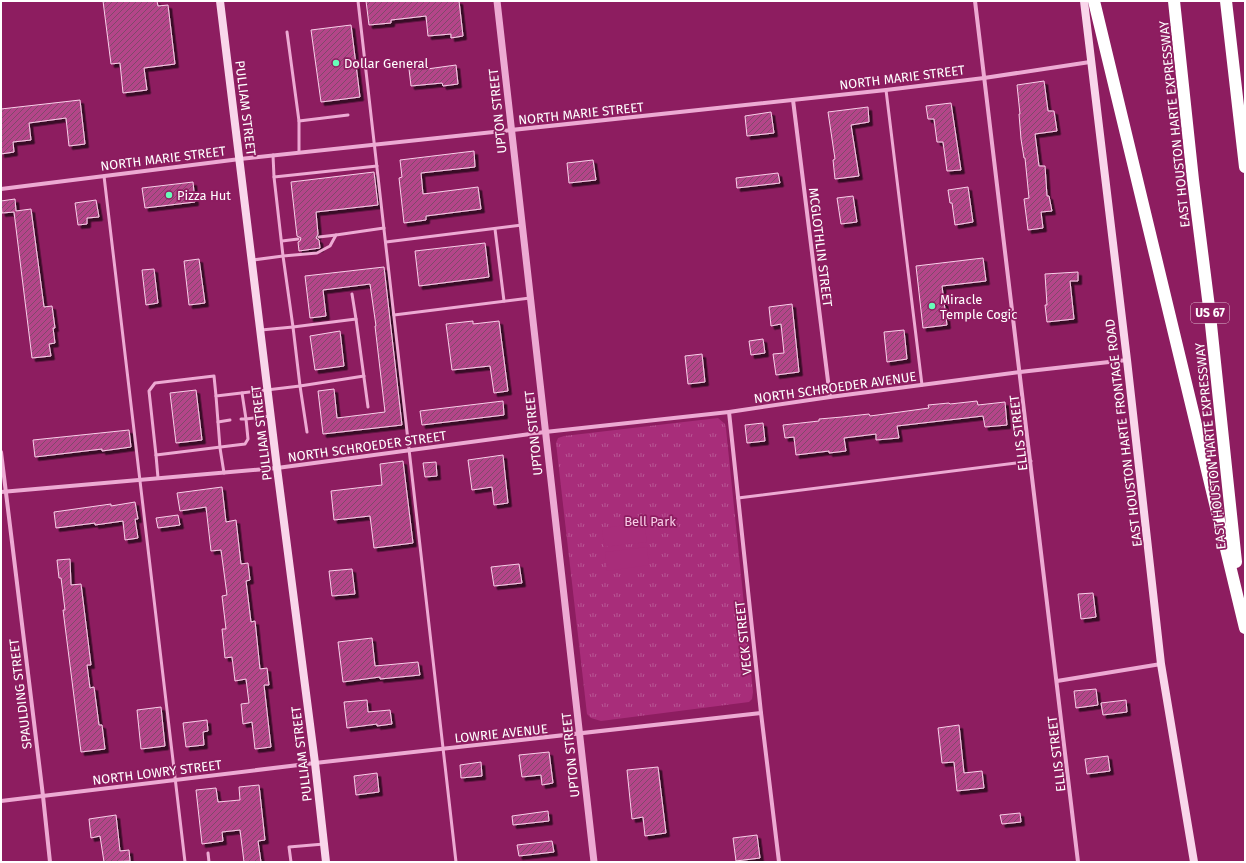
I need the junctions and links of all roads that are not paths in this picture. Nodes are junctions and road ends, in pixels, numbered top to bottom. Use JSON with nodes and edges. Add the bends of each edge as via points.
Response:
{"nodes":[{"id":1,"x":220,"y":1,"type":"edge"},
{"id":2,"x":358,"y":1,"type":"edge"},
{"id":3,"x":497,"y":1,"type":"edge"},
{"id":4,"x":975,"y":1,"type":"edge"},
{"id":5,"x":1084,"y":1,"type":"edge"},
{"id":6,"x":1094,"y":1,"type":"edge"},
{"id":7,"x":1174,"y":1,"type":"edge"},
{"id":8,"x":1226,"y":1,"type":"edge"},
{"id":9,"x":287,"y":32,"type":"dead end"},
{"id":10,"x":1090,"y":62,"type":"junction"},
{"id":11,"x":984,"y":78,"type":"junction"},
{"id":12,"x":886,"y":90,"type":"junction"},
{"id":13,"x":793,"y":100,"type":"junction"},
{"id":14,"x":348,"y":115,"type":"dead end"},
{"id":15,"x":299,"y":121,"type":"junction"},
{"id":16,"x":512,"y":130,"type":"junction"},
{"id":17,"x":374,"y":144,"type":"junction"},
{"id":18,"x":299,"y":152,"type":"junction"},
{"id":19,"x":272,"y":155,"type":"junction"},
{"id":20,"x":240,"y":159,"type":"junction"},
{"id":21,"x":377,"y":166,"type":"junction"},
{"id":22,"x":1245,"y":167,"type":"edge"},
{"id":23,"x":104,"y":176,"type":"junction"},
{"id":24,"x":274,"y":177,"type":"junction"},
{"id":25,"x":1,"y":189,"type":"edge"},
{"id":26,"x":522,"y":225,"type":"junction"},
{"id":27,"x":384,"y":228,"type":"junction"},
{"id":28,"x":495,"y":229,"type":"junction"},
{"id":29,"x":336,"y":235,"type":"junction"},
{"id":30,"x":319,"y":237,"type":"dead end"},
{"id":31,"x":298,"y":239,"type":"dead end"},
{"id":32,"x":282,"y":241,"type":"junction"},
{"id":33,"x":386,"y":242,"type":"junction"},
{"id":34,"x":283,"y":256,"type":"junction"},
{"id":35,"x":252,"y":260,"type":"junction"},
{"id":36,"x":352,"y":294,"type":"dead end"},
{"id":37,"x":530,"y":298,"type":"junction"},
{"id":38,"x":504,"y":302,"type":"junction"},
{"id":39,"x":394,"y":315,"type":"junction"},
{"id":40,"x":356,"y":319,"type":"junction"},
{"id":41,"x":293,"y":327,"type":"junction"},
{"id":42,"x":261,"y":330,"type":"junction"},
{"id":43,"x":1127,"y":360,"type":"junction"},
{"id":44,"x":1020,"y":372,"type":"junction"},
{"id":45,"x":364,"y":376,"type":"junction"},
{"id":46,"x":922,"y":385,"type":"junction"},
{"id":47,"x":300,"y":386,"type":"junction"},
{"id":48,"x":268,"y":389,"type":"junction"},
{"id":49,"x":242,"y":393,"type":"junction"},
{"id":50,"x":216,"y":396,"type":"junction"},
{"id":51,"x":830,"y":397,"type":"junction"},
{"id":52,"x":368,"y":407,"type":"dead end"},
{"id":53,"x":729,"y":412,"type":"junction"},
{"id":54,"x":271,"y":416,"type":"junction"},
{"id":55,"x":241,"y":419,"type":"dead end"},
{"id":56,"x":246,"y":419,"type":"junction"},
{"id":57,"x":230,"y":420,"type":"dead end"},
{"id":58,"x":218,"y":422,"type":"junction"},
{"id":59,"x":306,"y":432,"type":"dead end"},
{"id":60,"x":545,"y":432,"type":"junction"},
{"id":61,"x":220,"y":448,"type":"junction"},
{"id":62,"x":410,"y":450,"type":"junction"},
{"id":63,"x":1,"y":452,"type":"edge"},
{"id":64,"x":156,"y":455,"type":"junction"},
{"id":65,"x":1031,"y":461,"type":"junction"},
{"id":66,"x":277,"y":468,"type":"junction"},
{"id":67,"x":224,"y":473,"type":"junction"},
{"id":68,"x":158,"y":478,"type":"junction"},
{"id":69,"x":140,"y":480,"type":"junction"},
{"id":70,"x":3,"y":492,"type":"edge"},
{"id":71,"x":738,"y":498,"type":"junction"},
{"id":72,"x":1245,"y":627,"type":"edge"},
{"id":73,"x":1161,"y":664,"type":"junction"},
{"id":74,"x":1057,"y":681,"type":"junction"},
{"id":75,"x":761,"y":713,"type":"junction"},
{"id":76,"x":580,"y":734,"type":"junction"},
{"id":77,"x":444,"y":749,"type":"junction"},
{"id":78,"x":315,"y":763,"type":"junction"},
{"id":79,"x":176,"y":780,"type":"junction"},
{"id":80,"x":43,"y":796,"type":"junction"},
{"id":81,"x":1,"y":801,"type":"edge"},
{"id":82,"x":324,"y":844,"type":"junction"},
{"id":83,"x":208,"y":853,"type":"dead end"},
{"id":84,"x":50,"y":862,"type":"edge"},
{"id":85,"x":185,"y":862,"type":"edge"},
{"id":86,"x":209,"y":862,"type":"edge"},
{"id":87,"x":291,"y":862,"type":"edge"},
{"id":88,"x":326,"y":862,"type":"edge"},
{"id":89,"x":456,"y":862,"type":"edge"},
{"id":90,"x":594,"y":862,"type":"edge"},
{"id":91,"x":779,"y":862,"type":"edge"},
{"id":92,"x":1078,"y":862,"type":"edge"},
{"id":93,"x":1194,"y":862,"type":"edge"}],
"edges":[{"from":1,"to":20,"type":"main road","name":"PULLIAM STREET"},
{"from":2,"to":17,"type":"lane"},
{"from":3,"to":16,"type":"street","name":"UPTON STREET"},
{"from":4,"to":11,"type":"street","name":"ELLIS STREET"},
{"from":5,"to":10,"type":"main road","name":"EAST HOUSTON HARTE FRONTAGE ROAD"},
{"from":6,"to":72,"type":"highway"},
{"from":7,"to":72,"type":"highway","name":"EAST HOUSTON HARTE EXPRESSWAY","number":"US 67","via":[[1232,534]]},
{"from":8,"to":22,"type":"highway"},
{"from":9,"to":15,"type":"lane"},
{"from":10,"to":11,"type":"street","name":"NORTH MARIE STREET"},
{"from":10,"to":43,"type":"main road","name":"EAST HOUSTON HARTE FRONTAGE ROAD"},
{"from":11,"to":12,"type":"street","name":"NORTH MARIE STREET"},
{"from":11,"to":44,"type":"street","name":"ELLIS STREET"},
{"from":12,"to":13,"type":"street","name":"NORTH MARIE STREET"},
{"from":12,"to":46,"type":"lane"},
{"from":13,"to":16,"type":"street","name":"NORTH MARIE STREET"},
{"from":13,"to":51,"type":"street","name":"MCGLOTHLIN STREET"},
{"from":14,"to":15,"type":"lane"},
{"from":15,"to":18,"type":"lane"},
{"from":16,"to":17,"type":"street","name":"NORTH MARIE STREET"},
{"from":16,"to":26,"type":"street","name":"UPTON STREET"},
{"from":17,"to":18,"type":"street","name":"NORTH MARIE STREET"},
{"from":17,"to":21,"type":"lane"},
{"from":18,"to":19,"type":"street","name":"NORTH MARIE STREET"},
{"from":19,"to":20,"type":"street","name":"NORTH MARIE STREET"},
{"from":19,"to":24,"type":"lane"},
{"from":20,"to":23,"type":"street","name":"NORTH MARIE STREET"},
{"from":20,"to":35,"type":"main road","name":"PULLIAM STREET"},
{"from":21,"to":24,"type":"lane"},
{"from":21,"to":27,"type":"lane"},
{"from":23,"to":25,"type":"street","name":"NORTH MARIE STREET"},
{"from":23,"to":69,"type":"lane"},
{"from":24,"to":32,"type":"lane"},
{"from":26,"to":28,"type":"lane"},
{"from":26,"to":37,"type":"street","name":"UPTON STREET"},
{"from":27,"to":29,"type":"lane"},
{"from":27,"to":33,"type":"lane"},
{"from":28,"to":33,"type":"lane"},
{"from":28,"to":38,"type":"lane"},
{"from":29,"to":30,"type":"lane"},
{"from":29,"to":34,"type":"lane","via":[[330,246],[316,253]]},
{"from":31,"to":32,"type":"lane"},
{"from":32,"to":34,"type":"lane"},
{"from":33,"to":39,"type":"lane"},
{"from":34,"to":35,"type":"lane"},
{"from":34,"to":41,"type":"lane"},
{"from":35,"to":42,"type":"main road","name":"PULLIAM STREET"},
{"from":36,"to":40,"type":"lane"},
{"from":37,"to":38,"type":"lane"},
{"from":37,"to":60,"type":"street","name":"UPTON STREET"},
{"from":38,"to":39,"type":"lane"},
{"from":39,"to":62,"type":"lane"},
{"from":40,"to":41,"type":"lane"},
{"from":40,"to":45,"type":"lane"},
{"from":41,"to":42,"type":"lane"},
{"from":41,"to":47,"type":"lane"},
{"from":42,"to":48,"type":"main road","name":"PULLIAM STREET"},
{"from":43,"to":44,"type":"street","name":"NORTH SCHROEDER AVENUE"},
{"from":43,"to":73,"type":"main road","name":"EAST HOUSTON HARTE FRONTAGE ROAD"},
{"from":44,"to":46,"type":"street","name":"NORTH SCHROEDER AVENUE"},
{"from":44,"to":65,"type":"street","name":"ELLIS STREET"},
{"from":45,"to":47,"type":"lane"},
{"from":45,"to":52,"type":"lane"},
{"from":46,"to":51,"type":"street","name":"NORTH SCHROEDER AVENUE"},
{"from":47,"to":48,"type":"lane"},
{"from":47,"to":59,"type":"lane"},
{"from":48,"to":49,"type":"lane"},
{"from":48,"to":54,"type":"main road","name":"PULLIAM STREET"},
{"from":49,"to":50,"type":"lane"},
{"from":49,"to":56,"type":"lane"},
{"from":50,"to":58,"type":"lane"},
{"from":50,"to":64,"type":"lane","via":[[214,376],[155,383],[149,391]]},
{"from":51,"to":53,"type":"street","name":"NORTH SCHROEDER AVENUE"},
{"from":53,"to":60,"type":"street","name":"NORTH SCHROEDER AVENUE"},
{"from":53,"to":71,"type":"street","name":"VECK STREET"},
{"from":54,"to":56,"type":"lane"},
{"from":54,"to":66,"type":"main road","name":"PULLIAM STREET"},
{"from":55,"to":56,"type":"lane"},
{"from":56,"to":61,"type":"lane","via":[[248,439],[245,444]]},
{"from":57,"to":58,"type":"lane"},
{"from":58,"to":61,"type":"lane"},
{"from":60,"to":62,"type":"street","name":"NORTH SCHROEDER STREET"},
{"from":60,"to":76,"type":"street","name":"UPTON STREET"},
{"from":61,"to":64,"type":"lane"},
{"from":61,"to":67,"type":"lane"},
{"from":62,"to":66,"type":"street","name":"NORTH SCHROEDER STREET"},
{"from":62,"to":77,"type":"lane"},
{"from":63,"to":70,"type":"street","name":"SPAULDING STREET"},
{"from":64,"to":68,"type":"lane"},
{"from":65,"to":71,"type":"lane"},
{"from":65,"to":74,"type":"street","name":"ELLIS STREET"},
{"from":66,"to":67,"type":"street","name":"NORTH SCHROEDER STREET"},
{"from":66,"to":78,"type":"main road","name":"PULLIAM STREET"},
{"from":67,"to":68,"type":"street","name":"NORTH SCHROEDER STREET"},
{"from":68,"to":69,"type":"street","name":"NORTH SCHROEDER STREET"},
{"from":69,"to":70,"type":"street","name":"NORTH SCHROEDER STREET"},
{"from":69,"to":79,"type":"lane"},
{"from":70,"to":80,"type":"street","name":"SPAULDING STREET"},
{"from":71,"to":75,"type":"street","name":"VECK STREET"},
{"from":73,"to":74,"type":"street"},
{"from":73,"to":93,"type":"main road","name":"EAST HOUSTON HARTE FRONTAGE ROAD"},
{"from":74,"to":92,"type":"street","name":"ELLIS STREET"},
{"from":75,"to":76,"type":"street","name":"LOWRIE AVENUE"},
{"from":75,"to":91,"type":"street","name":"VECK STREET"},
{"from":76,"to":77,"type":"street","name":"LOWRIE AVENUE"},
{"from":76,"to":90,"type":"street","name":"UPTON STREET"},
{"from":77,"to":78,"type":"street","name":"LOWRIE AVENUE"},
{"from":77,"to":89,"type":"lane"},
{"from":78,"to":79,"type":"street","name":"NORTH LOWRY STREET"},
{"from":78,"to":82,"type":"main road","name":"PULLIAM STREET"},
{"from":79,"to":80,"type":"street","name":"NORTH LOWRY STREET"},
{"from":79,"to":85,"type":"lane"},
{"from":80,"to":81,"type":"street","name":"NORTH LOWRY STREET"},
{"from":80,"to":84,"type":"street","name":"SPAULDING STREET"},
{"from":82,"to":87,"type":"lane","via":[[289,847]]},
{"from":82,"to":88,"type":"main road","name":"PULLIAM STREET"},
{"from":83,"to":86,"type":"lane"}]}
